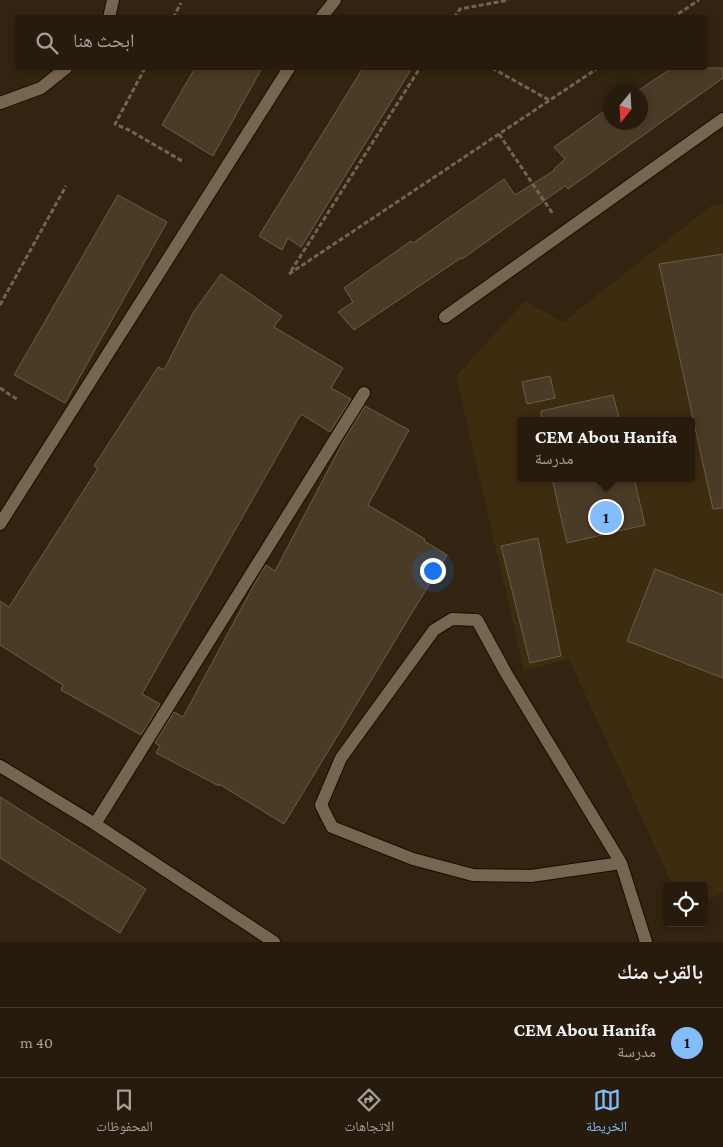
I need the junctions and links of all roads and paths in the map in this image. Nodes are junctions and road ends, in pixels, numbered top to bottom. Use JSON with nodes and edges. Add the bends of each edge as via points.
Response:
{"nodes":[{"id":1,"x":113,"y":0,"type":"edge"},
{"id":2,"x":335,"y":0,"type":"edge"},
{"id":3,"x":509,"y":0,"type":"edge"},
{"id":4,"x":698,"y":0,"type":"edge"},
{"id":5,"x":180,"y":3,"type":"dead end"},
{"id":6,"x":110,"y":15,"type":"edge"},
{"id":7,"x":174,"y":15,"type":"edge"},
{"id":8,"x":323,"y":15,"type":"edge"},
{"id":9,"x":456,"y":15,"type":"edge"},
{"id":10,"x":676,"y":15,"type":"edge"},
{"id":11,"x":64,"y":70,"type":"edge"},
{"id":12,"x":145,"y":70,"type":"edge"},
{"id":13,"x":287,"y":70,"type":"edge"},
{"id":14,"x":419,"y":70,"type":"edge"},
{"id":15,"x":496,"y":70,"type":"edge"},
{"id":16,"x":595,"y":70,"type":"edge"},
{"id":17,"x":549,"y":100,"type":"junction"},
{"id":18,"x":0,"y":103,"type":"edge"},
{"id":19,"x":723,"y":119,"type":"edge"},
{"id":20,"x":499,"y":134,"type":"junction"},
{"id":21,"x":182,"y":161,"type":"dead end"},
{"id":22,"x":66,"y":186,"type":"dead end"},
{"id":23,"x":565,"y":231,"type":"junction"},
{"id":24,"x":0,"y":305,"type":"edge"},
{"id":25,"x":445,"y":316,"type":"dead end"},
{"id":26,"x":0,"y":388,"type":"edge"},
{"id":27,"x":364,"y":393,"type":"dead end"},
{"id":28,"x":18,"y":400,"type":"dead end"},
{"id":29,"x":0,"y":524,"type":"edge"},
{"id":30,"x":0,"y":766,"type":"edge"},
{"id":31,"x":94,"y":824,"type":"junction"},
{"id":32,"x":621,"y":863,"type":"junction"},
{"id":33,"x":274,"y":942,"type":"edge"},
{"id":34,"x":646,"y":942,"type":"edge"}],
"edges":[{"from":1,"to":6,"type":"street"},
{"from":2,"to":8,"type":"street"},
{"from":3,"to":9,"type":"path","via":[[460,10]]},
{"from":4,"to":10,"type":"path"},
{"from":5,"to":7,"type":"path"},
{"from":11,"to":18,"type":"street","via":[[41,88]]},
{"from":12,"to":21,"type":"path","via":[[115,124]]},
{"from":13,"to":29,"type":"street"},
{"from":14,"to":20,"type":"path","via":[[289,274]]},
{"from":15,"to":17,"type":"path"},
{"from":16,"to":17,"type":"path"},
{"from":17,"to":20,"type":"path"},
{"from":19,"to":23,"type":"street"},
{"from":20,"to":23,"type":"path"},
{"from":22,"to":24,"type":"path"},
{"from":23,"to":25,"type":"street"},
{"from":26,"to":28,"type":"path"},
{"from":27,"to":31,"type":"street"},
{"from":30,"to":31,"type":"street"},
{"from":31,"to":33,"type":"street"},
{"from":32,"to":32,"type":"street","via":[[477,620],[452,620],[434,630],[341,758],[321,805],[332,827],[414,859],[473,876],[531,876]]},
{"from":32,"to":34,"type":"street"}]}
